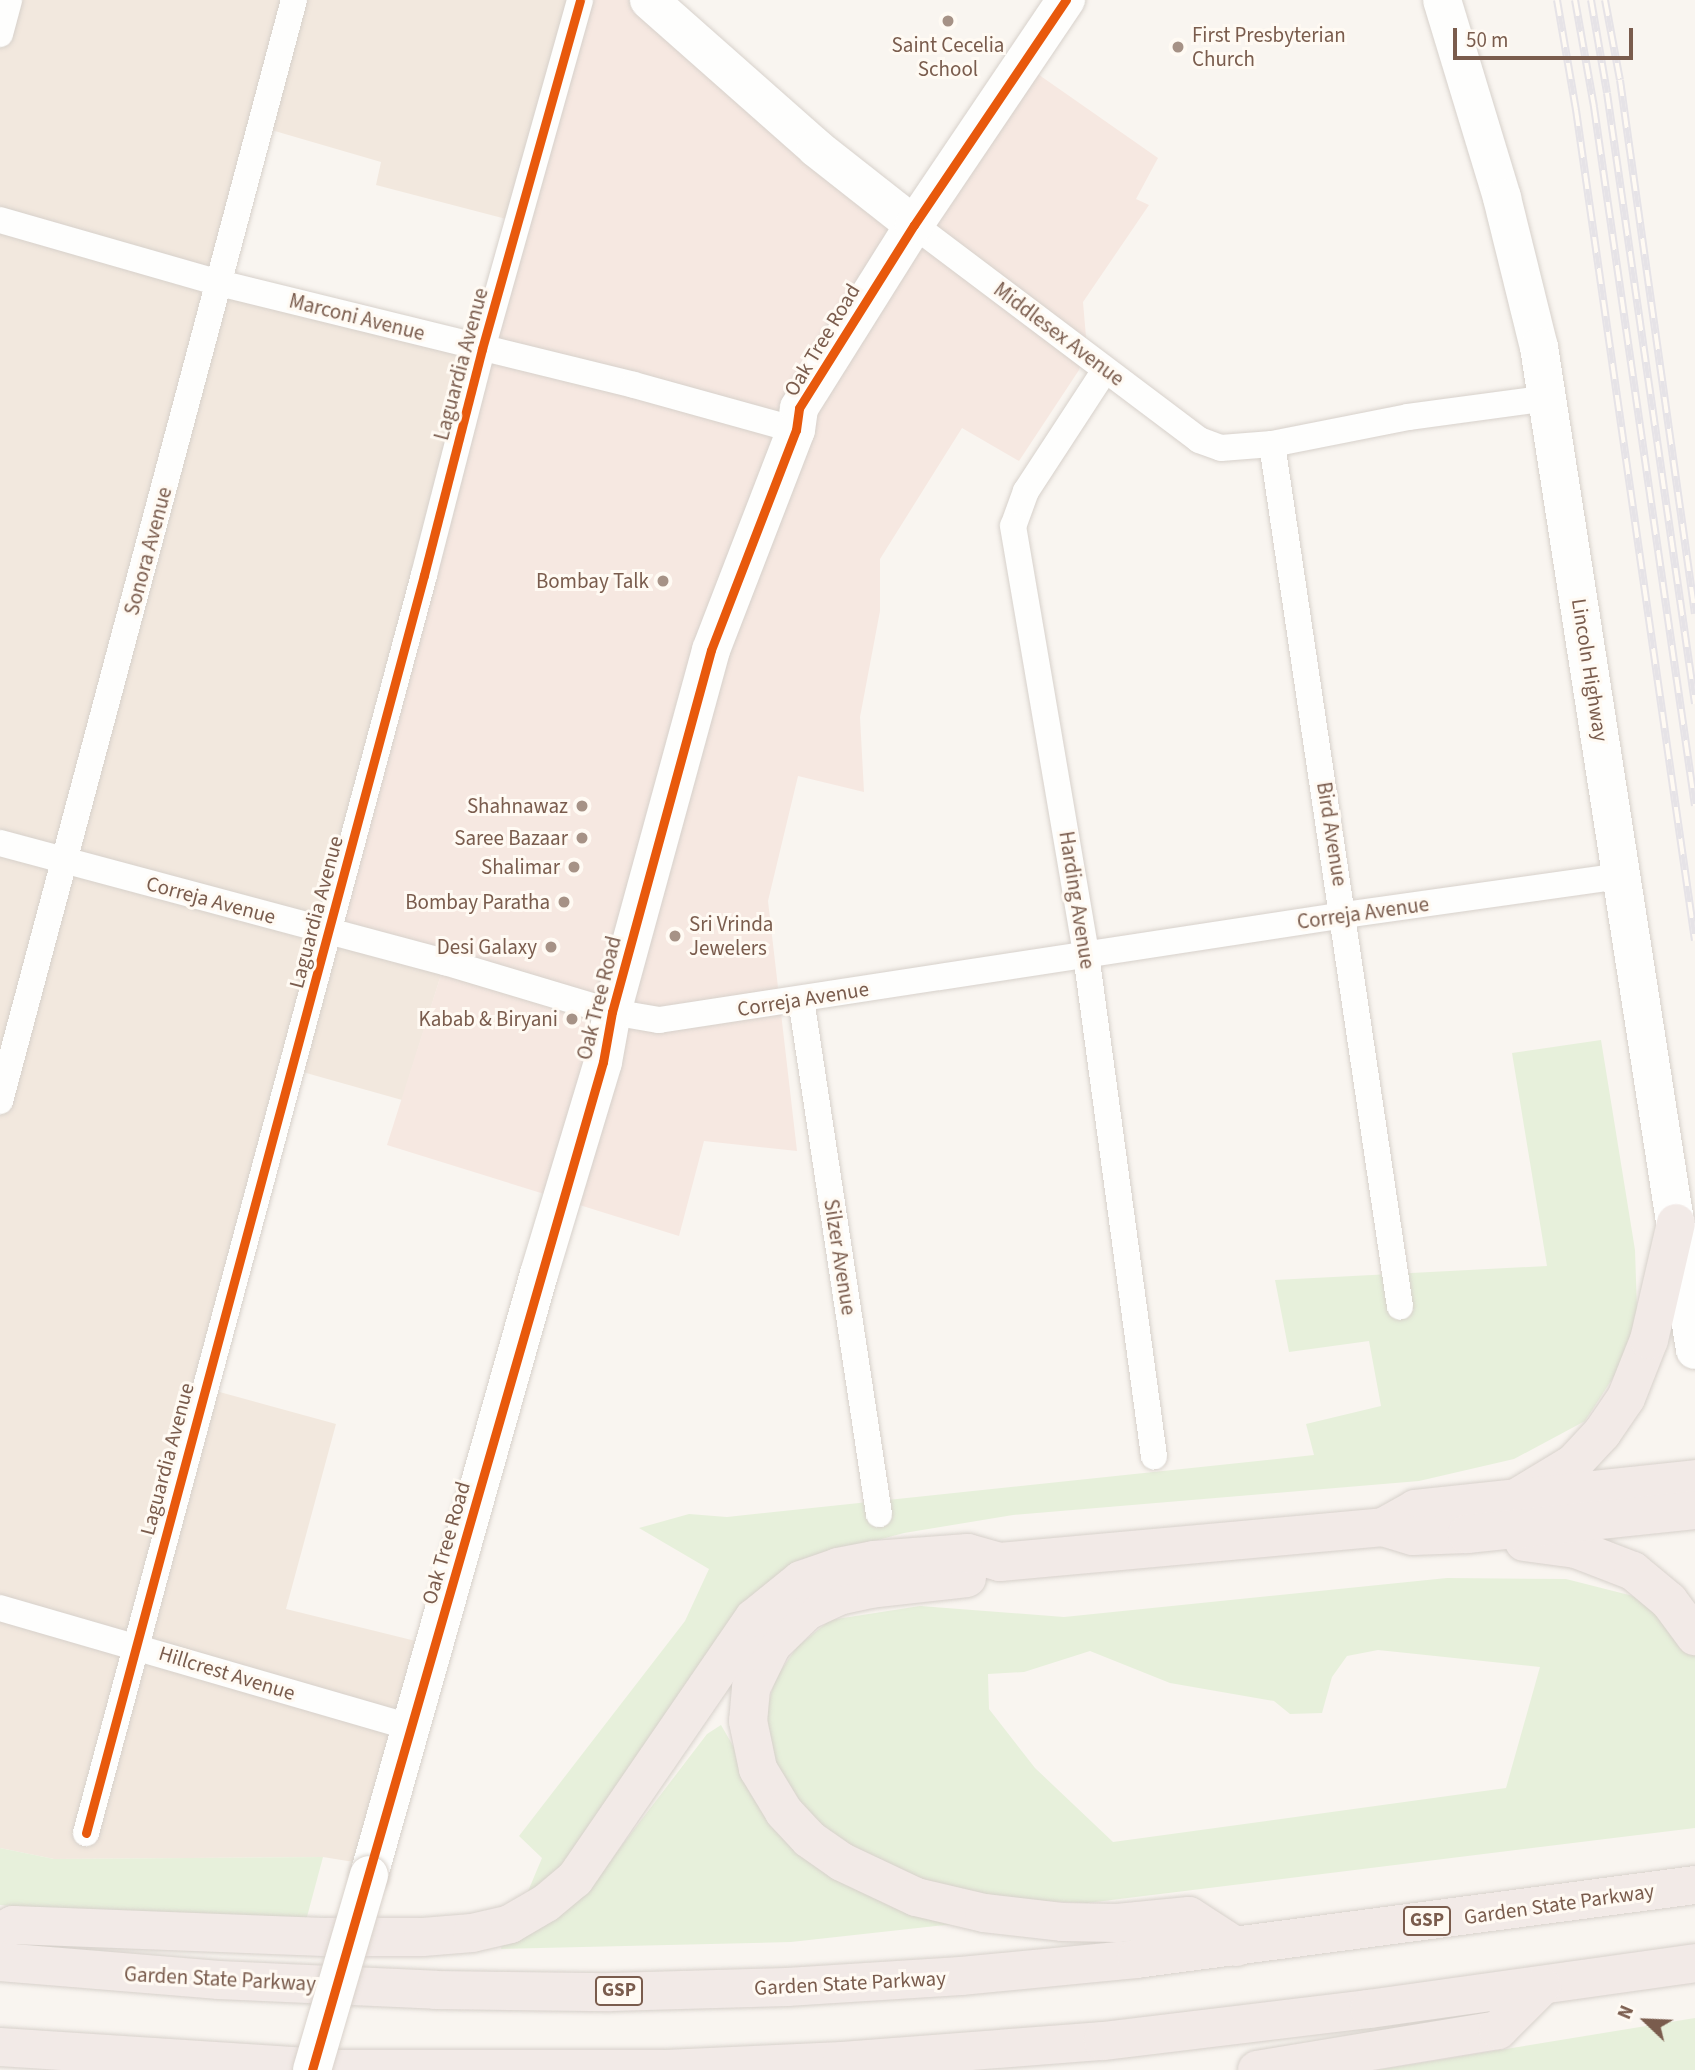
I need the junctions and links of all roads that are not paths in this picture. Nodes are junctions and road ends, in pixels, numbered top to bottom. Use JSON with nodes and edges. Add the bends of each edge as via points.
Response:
{"nodes":[{"id":1,"x":9,"y":0,"type":"edge"},
{"id":2,"x":294,"y":0,"type":"edge"},
{"id":3,"x":580,"y":0,"type":"edge"},
{"id":4,"x":649,"y":0,"type":"edge"},
{"id":5,"x":1066,"y":0,"type":"edge"},
{"id":6,"x":1441,"y":0,"type":"edge"},
{"id":7,"x":0,"y":34,"type":"edge"},
{"id":8,"x":0,"y":220,"type":"edge"},
{"id":9,"x":914,"y":225,"type":"junction"},
{"id":10,"x":219,"y":283,"type":"junction"},
{"id":11,"x":482,"y":349,"type":"junction"},
{"id":12,"x":1105,"y":370,"type":"junction"},
{"id":13,"x":1548,"y":398,"type":"junction"},
{"id":14,"x":796,"y":430,"type":"junction"},
{"id":15,"x":1272,"y":444,"type":"junction"},
{"id":16,"x":0,"y":843,"type":"edge"},
{"id":17,"x":65,"y":860,"type":"junction"},
{"id":18,"x":1621,"y":877,"type":"junction"},
{"id":19,"x":1344,"y":915,"type":"junction"},
{"id":20,"x":329,"y":932,"type":"junction"},
{"id":21,"x":1086,"y":954,"type":"junction"},
{"id":22,"x":802,"y":999,"type":"junction"},
{"id":23,"x":612,"y":1012,"type":"junction"},
{"id":24,"x":0,"y":1101,"type":"edge"},
{"id":25,"x":1676,"y":1223,"type":"junction"},
{"id":26,"x":1400,"y":1307,"type":"dead end"},
{"id":27,"x":1695,"y":1350,"type":"edge"},
{"id":28,"x":1154,"y":1456,"type":"dead end"},
{"id":29,"x":1695,"y":1479,"type":"edge"},
{"id":30,"x":1513,"y":1500,"type":"junction"},
{"id":31,"x":1695,"y":1510,"type":"edge"},
{"id":32,"x":879,"y":1514,"type":"dead end"},
{"id":33,"x":1382,"y":1527,"type":"junction"},
{"id":34,"x":1467,"y":1534,"type":"junction"},
{"id":35,"x":1000,"y":1562,"type":"junction"},
{"id":36,"x":0,"y":1608,"type":"edge"},
{"id":37,"x":1695,"y":1636,"type":"edge"},
{"id":38,"x":135,"y":1646,"type":"junction"},
{"id":39,"x":413,"y":1728,"type":"junction"},
{"id":40,"x":86,"y":1833,"type":"dead end"},
{"id":41,"x":1695,"y":1885,"type":"edge"},
{"id":42,"x":0,"y":1932,"type":"edge"},
{"id":43,"x":1237,"y":1947,"type":"junction"},
{"id":44,"x":0,"y":1962,"type":"edge"},
{"id":45,"x":1695,"y":1963,"type":"edge"},
{"id":46,"x":1542,"y":1986,"type":"junction"},
{"id":47,"x":0,"y":2047,"type":"edge"},
{"id":48,"x":297,"y":2069,"type":"edge"},
{"id":49,"x":615,"y":2070,"type":"edge"},
{"id":50,"x":1257,"y":2070,"type":"edge"}],
"edges":[{"from":1,"to":7,"type":"street"},
{"from":2,"to":10,"type":"street","name":"Sonora Avenue"},
{"from":3,"to":11,"type":"street","name":"Laguardia Avenue"},
{"from":4,"to":9,"type":"street","name":"Middlesex Avenue","via":[[816,148]]},
{"from":5,"to":9,"type":"street","name":"Oak Tree Road"},
{"from":6,"to":13,"type":"street","name":"Lincoln Highway","via":[[1502,198]]},
{"from":8,"to":10,"type":"street","name":"Marconi Avenue"},
{"from":9,"to":12,"type":"street","name":"Middlesex Avenue"},
{"from":9,"to":14,"type":"street","name":"Oak Tree Road","via":[[799,408]]},
{"from":10,"to":11,"type":"street","name":"Marconi Avenue"},
{"from":10,"to":17,"type":"street","name":"Sonora Avenue"},
{"from":11,"to":14,"type":"street","name":"Marconi Avenue"},
{"from":11,"to":20,"type":"street","name":"Laguardia Avenue"},
{"from":12,"to":15,"type":"street","name":"Middlesex Avenue","via":[[1209,444],[1236,449]]},
{"from":12,"to":21,"type":"street","name":"Harding Avenue","via":[[1026,491],[1013,526]]},
{"from":13,"to":15,"type":"street","name":"Middlesex Avenue","via":[[1408,417]]},
{"from":13,"to":18,"type":"street","name":"Lincoln Highway"},
{"from":14,"to":23,"type":"street","name":"Oak Tree Road","via":[[711,650]]},
{"from":15,"to":19,"type":"street","name":"Bird Avenue"},
{"from":16,"to":17,"type":"street","name":"Correja Avenue"},
{"from":17,"to":20,"type":"street","name":"Correja Avenue"},
{"from":17,"to":24,"type":"street","name":"Sonora Avenue"},
{"from":18,"to":19,"type":"street","name":"Correja Avenue"},
{"from":18,"to":25,"type":"street","name":"Lincoln Highway"},
{"from":19,"to":21,"type":"street","name":"Correja Avenue"},
{"from":19,"to":26,"type":"street","name":"Bird Avenue"},
{"from":20,"to":23,"type":"street","name":"Correja Avenue"},
{"from":20,"to":38,"type":"street","name":"Laguardia Avenue"},
{"from":21,"to":22,"type":"street","name":"Correja Avenue"},
{"from":21,"to":28,"type":"street","name":"Harding Avenue"},
{"from":22,"to":23,"type":"street","name":"Correja Avenue","via":[[659,1020]]},
{"from":22,"to":32,"type":"street","name":"Silzer Avenue"},
{"from":23,"to":39,"type":"street","name":"Oak Tree Road","via":[[603,1062]]},
{"from":25,"to":27,"type":"street","name":"Lincoln Highway"},
{"from":25,"to":30,"type":"highway","via":[[1648,1340],[1626,1398],[1574,1463]]},
{"from":29,"to":30,"type":"highway"},
{"from":30,"to":33,"type":"highway","via":[[1415,1509]]},
{"from":31,"to":34,"type":"highway"},
{"from":33,"to":34,"type":"highway","via":[[1413,1536]]},
{"from":33,"to":35,"type":"highway"},
{"from":34,"to":37,"type":"highway","via":[[1576,1549],[1606,1558],[1658,1590]]},
{"from":35,"to":42,"type":"highway","via":[[968,1552],[874,1560],[819,1573],[785,1590],[741,1633],[575,1879],[510,1924],[423,1937],[13,1925]]},
{"from":35,"to":43,"type":"highway","via":[[971,1578],[839,1596],[807,1611],[782,1632],[763,1658],[748,1704],[753,1754],[770,1791],[796,1826],[825,1852],[916,1897],[996,1915],[1063,1922],[1117,1923],[1189,1916]]},
{"from":36,"to":38,"type":"street","name":"Hillcrest Avenue"},
{"from":38,"to":39,"type":"street","name":"Hillcrest Avenue"},
{"from":38,"to":40,"type":"street","name":"Laguardia Avenue"},
{"from":39,"to":48,"type":"street","name":"Oak Tree Road","bridge":true,"via":[[369,1875]]},
{"from":41,"to":43,"type":"highway","name":"Garden State Parkway","number":"GSP"},
{"from":43,"to":44,"type":"highway","name":"Garden State Parkway","number":"GSP","via":[[961,1976],[649,1991],[436,1990],[206,1979]]},
{"from":45,"to":46,"type":"highway"},
{"from":46,"to":49,"type":"highway","via":[[1029,2048]]},
{"from":46,"to":50,"type":"highway","via":[[1498,2030]]},
{"from":47,"to":48,"type":"highway"},
{"from":48,"to":49,"type":"highway"}]}
